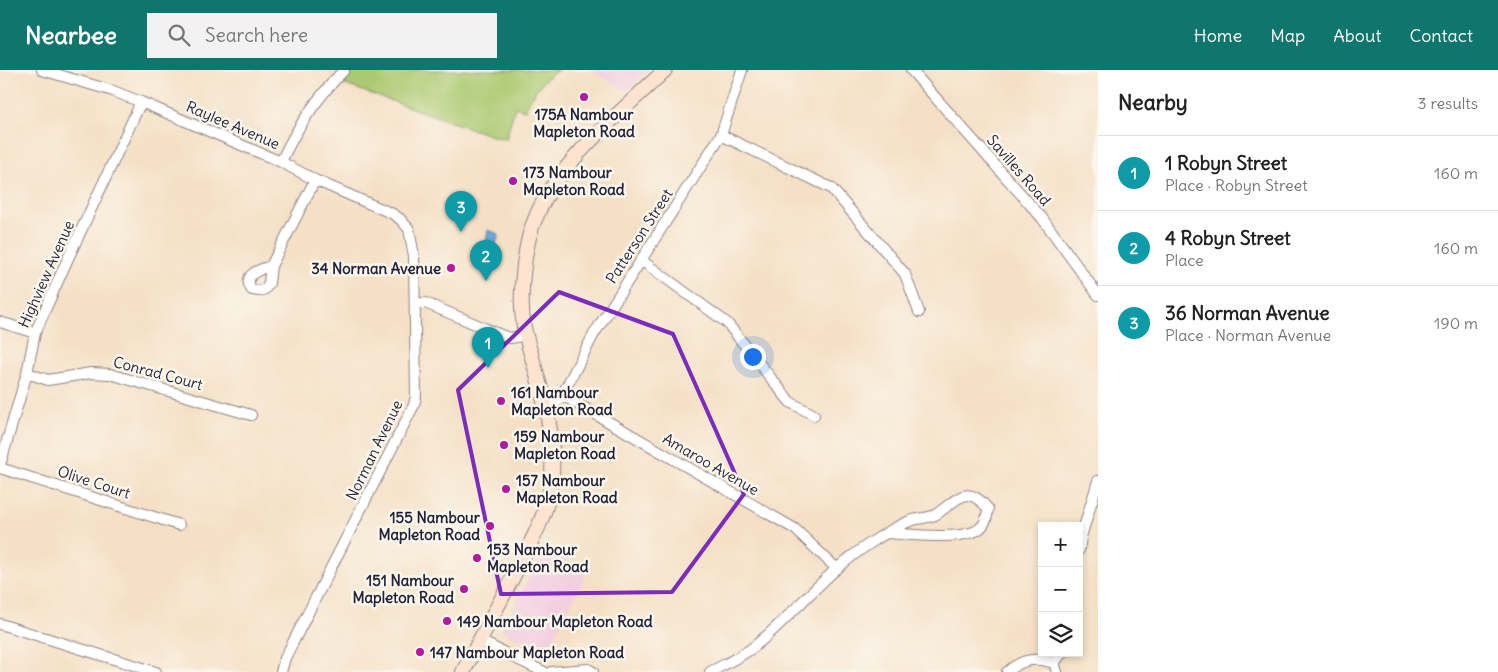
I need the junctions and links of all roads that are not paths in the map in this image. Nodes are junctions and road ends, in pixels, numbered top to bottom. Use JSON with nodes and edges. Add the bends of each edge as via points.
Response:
{"nodes":[{"id":1,"x":42,"y":70,"type":"edge"},
{"id":2,"x":344,"y":70,"type":"edge"},
{"id":3,"x":665,"y":70,"type":"edge"},
{"id":4,"x":742,"y":70,"type":"edge"},
{"id":5,"x":911,"y":70,"type":"edge"},
{"id":6,"x":141,"y":102,"type":"junction"},
{"id":7,"x":720,"y":135,"type":"junction"},
{"id":8,"x":281,"y":162,"type":"junction"},
{"id":9,"x":315,"y":180,"type":"junction"},
{"id":10,"x":405,"y":224,"type":"joint"},
{"id":11,"x":641,"y":260,"type":"junction"},
{"id":12,"x":271,"y":266,"type":"dead end"},
{"id":13,"x":1098,"y":295,"type":"edge"},
{"id":14,"x":415,"y":303,"type":"junction"},
{"id":15,"x":919,"y":312,"type":"dead end"},
{"id":16,"x":0,"y":322,"type":"edge"},
{"id":17,"x":35,"y":333,"type":"junction"},
{"id":18,"x":526,"y":335,"type":"junction"},
{"id":19,"x":27,"y":373,"type":"junction"},
{"id":20,"x":562,"y":395,"type":"junction"},
{"id":21,"x":546,"y":408,"type":"junction"},
{"id":22,"x":814,"y":414,"type":"dead end"},
{"id":23,"x":251,"y":415,"type":"dead end"},
{"id":24,"x":0,"y":467,"type":"edge"},
{"id":25,"x":1098,"y":481,"type":"edge"},
{"id":26,"x":179,"y":525,"type":"dead end"},
{"id":27,"x":1083,"y":531,"type":"edge"},
{"id":28,"x":886,"y":533,"type":"junction"},
{"id":29,"x":836,"y":568,"type":"junction"},
{"id":30,"x":0,"y":624,"type":"edge"},
{"id":31,"x":480,"y":640,"type":"junction"},
{"id":32,"x":1056,"y":667,"type":"edge"},
{"id":33,"x":156,"y":672,"type":"edge"},
{"id":34,"x":281,"y":672,"type":"edge"},
{"id":35,"x":462,"y":672,"type":"edge"},
{"id":36,"x":544,"y":672,"type":"edge"},
{"id":37,"x":551,"y":672,"type":"edge"},
{"id":38,"x":593,"y":672,"type":"edge"},
{"id":39,"x":710,"y":672,"type":"edge"},
{"id":40,"x":1007,"y":672,"type":"edge"}],
"edges":[{"from":1,"to":6,"type":"street","name":"Raylee Avenue"},
{"from":2,"to":8,"type":"street","via":[[318,98],[293,135]]},
{"from":3,"to":18,"type":"main road","via":[[568,165],[535,217],[522,276]]},
{"from":4,"to":7,"type":"street","name":"Patterson Street"},
{"from":5,"to":13,"type":"street","name":"Savilles Road","via":[[1042,218]]},
{"from":6,"to":8,"type":"street","name":"Raylee Avenue"},
{"from":6,"to":17,"type":"street","name":"Highview Avenue"},
{"from":7,"to":11,"type":"street","name":"Patterson Street"},
{"from":7,"to":15,"type":"street","via":[[831,188],[905,274]]},
{"from":8,"to":9,"type":"street","name":"Raylee Avenue"},
{"from":9,"to":10,"type":"street","name":"Raylee Avenue","via":[[393,214]]},
{"from":9,"to":12,"type":"street"},
{"from":10,"to":14,"type":"street","name":"Norman Avenue","via":[[413,246]]},
{"from":11,"to":20,"type":"street","name":"Patterson Street","via":[[594,334]]},
{"from":11,"to":22,"type":"street","via":[[727,322],[790,402]]},
{"from":14,"to":18,"type":"street","via":[[425,303],[506,337]]},
{"from":14,"to":34,"type":"street","name":"Norman Avenue","via":[[414,405]]},
{"from":16,"to":17,"type":"street"},
{"from":17,"to":19,"type":"street","name":"Highview Avenue"},
{"from":18,"to":21,"type":"main road"},
{"from":19,"to":23,"type":"street","name":"Conrad Court","via":[[48,380],[110,374]]},
{"from":19,"to":24,"type":"street","name":"Highview Avenue"},
{"from":20,"to":21,"type":"street","name":"Patterson Street","via":[[554,405]]},
{"from":20,"to":29,"type":"street","name":"Amaroo Avenue","via":[[795,530]]},
{"from":21,"to":31,"type":"main road","via":[[553,451],[548,500],[533,538]]},
{"from":24,"to":26,"type":"street","name":"Olive Court"},
{"from":25,"to":27,"type":"street"},
{"from":28,"to":28,"type":"street","via":[[913,520],[934,515],[962,495],[974,495],[988,509],[986,520],[977,531],[955,536]]},
{"from":28,"to":29,"type":"street"},
{"from":29,"to":39,"type":"street","via":[[755,646]]},
{"from":30,"to":33,"type":"street"},
{"from":31,"to":35,"type":"main road"},
{"from":31,"to":36,"type":"street"},
{"from":32,"to":40,"type":"street","via":[[1046,660],[1026,660]]},
{"from":37,"to":38,"type":"street","via":[[588,669]]}]}
